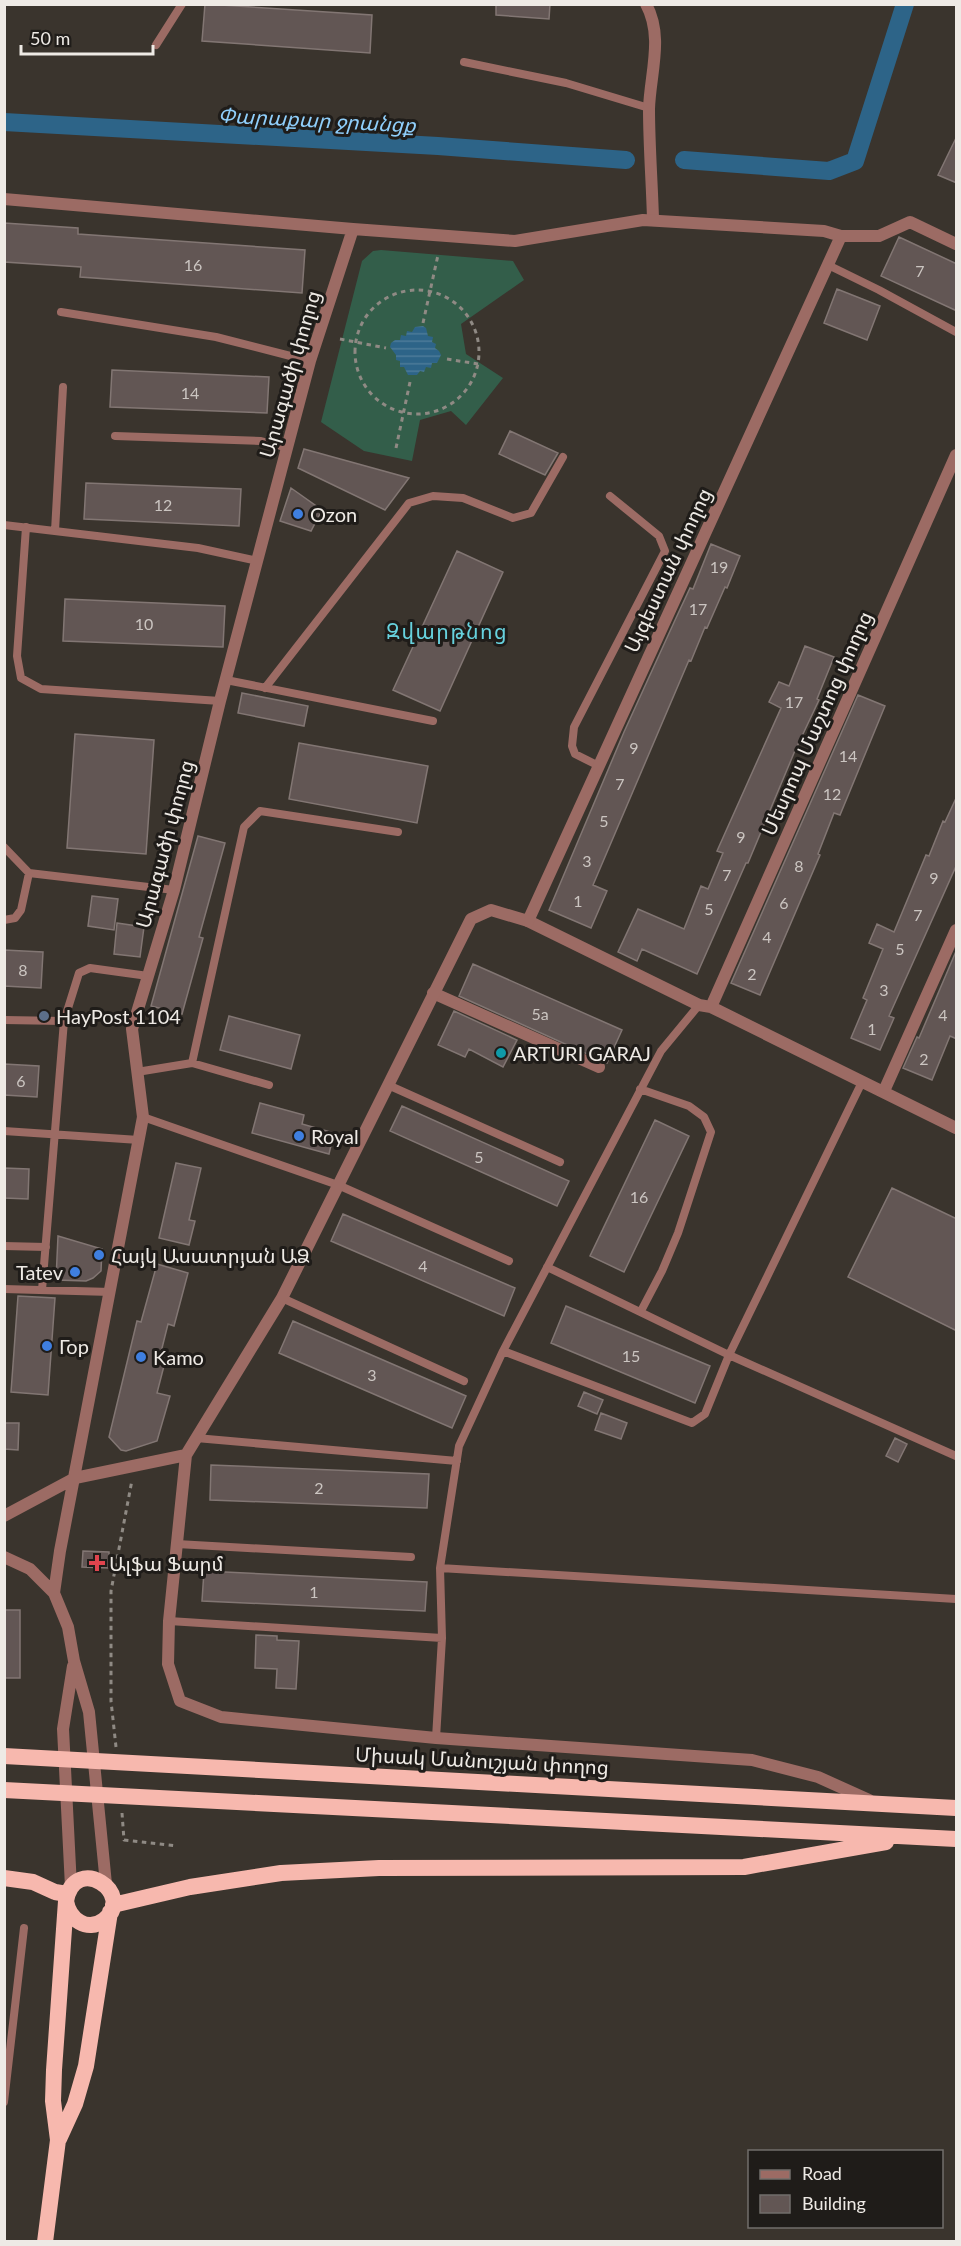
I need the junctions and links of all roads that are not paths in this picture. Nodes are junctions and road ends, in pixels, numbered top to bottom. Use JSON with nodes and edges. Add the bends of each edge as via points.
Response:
{"nodes":[{"id":1,"x":182,"y":4,"type":"edge"},
{"id":2,"x":646,"y":4,"type":"edge"},
{"id":3,"x":156,"y":45,"type":"dead end"},
{"id":4,"x":464,"y":62,"type":"dead end"},
{"id":5,"x":649,"y":108,"type":"junction"},
{"id":6,"x":4,"y":199,"type":"edge"},
{"id":7,"x":653,"y":219,"type":"junction"},
{"id":8,"x":353,"y":229,"type":"junction"},
{"id":9,"x":840,"y":236,"type":"junction"},
{"id":10,"x":957,"y":244,"type":"edge"},
{"id":11,"x":828,"y":265,"type":"junction"},
{"id":12,"x":61,"y":312,"type":"dead end"},
{"id":13,"x":957,"y":332,"type":"edge"},
{"id":14,"x":310,"y":361,"type":"junction"},
{"id":15,"x":63,"y":387,"type":"dead end"},
{"id":16,"x":115,"y":436,"type":"dead end"},
{"id":17,"x":288,"y":448,"type":"junction"},
{"id":18,"x":957,"y":455,"type":"edge"},
{"id":19,"x":563,"y":457,"type":"dead end"},
{"id":20,"x":610,"y":496,"type":"dead end"},
{"id":21,"x":4,"y":525,"type":"edge"},
{"id":22,"x":26,"y":527,"type":"junction"},
{"id":23,"x":55,"y":531,"type":"junction"},
{"id":24,"x":258,"y":561,"type":"junction"},
{"id":25,"x":226,"y":680,"type":"junction"},
{"id":26,"x":265,"y":688,"type":"junction"},
{"id":27,"x":220,"y":701,"type":"junction"},
{"id":28,"x":434,"y":720,"type":"dead end"},
{"id":29,"x":599,"y":766,"type":"junction"},
{"id":30,"x":398,"y":832,"type":"dead end"},
{"id":31,"x":4,"y":847,"type":"edge"},
{"id":32,"x":29,"y":873,"type":"junction"},
{"id":33,"x":174,"y":890,"type":"junction"},
{"id":34,"x":4,"y":920,"type":"edge"},
{"id":35,"x":528,"y":921,"type":"junction"},
{"id":36,"x":957,"y":930,"type":"edge"},
{"id":37,"x":148,"y":976,"type":"junction"},
{"id":38,"x":433,"y":993,"type":"junction"},
{"id":39,"x":705,"y":1006,"type":"junction"},
{"id":40,"x":4,"y":1020,"type":"edge"},
{"id":41,"x":64,"y":1021,"type":"junction"},
{"id":42,"x":192,"y":1064,"type":"junction"},
{"id":43,"x":599,"y":1067,"type":"dead end"},
{"id":44,"x":137,"y":1072,"type":"junction"},
{"id":45,"x":862,"y":1082,"type":"junction"},
{"id":46,"x":269,"y":1085,"type":"dead end"},
{"id":47,"x":388,"y":1085,"type":"junction"},
{"id":48,"x":640,"y":1089,"type":"junction"},
{"id":49,"x":884,"y":1091,"type":"junction"},
{"id":50,"x":143,"y":1117,"type":"junction"},
{"id":51,"x":957,"y":1128,"type":"edge"},
{"id":52,"x":4,"y":1131,"type":"edge"},
{"id":53,"x":55,"y":1134,"type":"junction"},
{"id":54,"x":139,"y":1140,"type":"junction"},
{"id":55,"x":560,"y":1162,"type":"dead end"},
{"id":56,"x":338,"y":1185,"type":"junction"},
{"id":57,"x":4,"y":1246,"type":"edge"},
{"id":58,"x":46,"y":1247,"type":"junction"},
{"id":59,"x":509,"y":1260,"type":"dead end"},
{"id":60,"x":547,"y":1267,"type":"junction"},
{"id":61,"x":4,"y":1289,"type":"edge"},
{"id":62,"x":42,"y":1290,"type":"junction"},
{"id":63,"x":111,"y":1292,"type":"junction"},
{"id":64,"x":282,"y":1298,"type":"junction"},
{"id":65,"x":641,"y":1311,"type":"junction"},
{"id":66,"x":502,"y":1351,"type":"junction"},
{"id":67,"x":729,"y":1355,"type":"junction"},
{"id":68,"x":464,"y":1381,"type":"dead end"},
{"id":69,"x":196,"y":1438,"type":"junction"},
{"id":70,"x":186,"y":1455,"type":"junction"},
{"id":71,"x":957,"y":1456,"type":"edge"},
{"id":72,"x":457,"y":1461,"type":"junction"},
{"id":73,"x":75,"y":1478,"type":"junction"},
{"id":74,"x":4,"y":1516,"type":"edge"},
{"id":75,"x":177,"y":1544,"type":"junction"},
{"id":76,"x":4,"y":1557,"type":"edge"},
{"id":77,"x":411,"y":1557,"type":"dead end"},
{"id":78,"x":440,"y":1568,"type":"junction"},
{"id":79,"x":54,"y":1593,"type":"junction"},
{"id":80,"x":957,"y":1599,"type":"edge"},
{"id":81,"x":169,"y":1621,"type":"junction"},
{"id":82,"x":442,"y":1638,"type":"junction"},
{"id":83,"x":74,"y":1661,"type":"junction"},
{"id":84,"x":436,"y":1738,"type":"junction"},
{"id":85,"x":4,"y":1756,"type":"edge"},
{"id":86,"x":4,"y":1790,"type":"edge"},
{"id":87,"x":873,"y":1802,"type":"junction"},
{"id":88,"x":957,"y":1808,"type":"edge"},
{"id":89,"x":916,"y":1836,"type":"junction"},
{"id":90,"x":957,"y":1839,"type":"edge"},
{"id":91,"x":4,"y":1878,"type":"edge"},
{"id":92,"x":106,"y":1884,"type":"junction"},
{"id":93,"x":68,"y":1894,"type":"junction"},
{"id":94,"x":112,"y":1909,"type":"junction"},
{"id":95,"x":24,"y":1928,"type":"dead end"},
{"id":96,"x":4,"y":2102,"type":"edge"},
{"id":97,"x":58,"y":2140,"type":"junction"},
{"id":98,"x":45,"y":2241,"type":"edge"}],
"edges":[{"from":1,"to":3,"type":"lane"},
{"from":2,"to":5,"type":"street","via":[[656,45]]},
{"from":4,"to":5,"type":"lane","via":[[566,83]]},
{"from":5,"to":7,"type":"street"},
{"from":6,"to":8,"type":"street"},
{"from":7,"to":8,"type":"street","via":[[515,240]]},
{"from":7,"to":9,"type":"street","via":[[824,231]]},
{"from":8,"to":14,"type":"street","name":"Արագածի փողոց"},
{"from":9,"to":10,"type":"street","via":[[879,236],[910,222]]},
{"from":9,"to":11,"type":"street","name":"Այգեստան փողոց"},
{"from":11,"to":13,"type":"lane"},
{"from":11,"to":29,"type":"street","name":"Այգեստան փողոց"},
{"from":12,"to":14,"type":"lane","via":[[216,337]]},
{"from":14,"to":17,"type":"street","name":"Արագածի փողոց"},
{"from":15,"to":23,"type":"lane"},
{"from":16,"to":17,"type":"lane","via":[[261,441]]},
{"from":17,"to":24,"type":"street","name":"Արագածի փողոց"},
{"from":18,"to":39,"type":"street","name":"Մեսրոպ Մաշտոց փողոց"},
{"from":19,"to":26,"type":"lane","via":[[531,513],[513,518],[463,498],[433,496],[409,503]]},
{"from":20,"to":29,"type":"lane","via":[[659,536],[665,551],[574,727],[575,754]]},
{"from":21,"to":22,"type":"lane"},
{"from":22,"to":23,"type":"lane"},
{"from":22,"to":27,"type":"lane","via":[[17,656],[21,678],[41,689]]},
{"from":23,"to":24,"type":"lane","via":[[198,548]]},
{"from":24,"to":25,"type":"street","name":"Արագածի փողոց"},
{"from":25,"to":26,"type":"lane"},
{"from":25,"to":27,"type":"street","name":"Արագածի փողոց"},
{"from":26,"to":28,"type":"lane"},
{"from":27,"to":33,"type":"street","name":"Արագածի փողոց"},
{"from":29,"to":35,"type":"street","name":"Այգեստան փողոց"},
{"from":30,"to":42,"type":"lane","via":[[260,811],[244,827]]},
{"from":31,"to":32,"type":"lane"},
{"from":32,"to":33,"type":"lane"},
{"from":32,"to":34,"type":"lane","via":[[21,910],[15,918]]},
{"from":33,"to":37,"type":"street","name":"Արագածի փողոց"},
{"from":35,"to":38,"type":"street","via":[[491,910],[471,919]]},
{"from":35,"to":39,"type":"street"},
{"from":36,"to":49,"type":"street"},
{"from":37,"to":41,"type":"lane","via":[[90,968],[79,974]]},
{"from":37,"to":44,"type":"street","name":"Արագածի փողոց","via":[[132,1029]]},
{"from":38,"to":43,"type":"street"},
{"from":38,"to":47,"type":"street"},
{"from":39,"to":45,"type":"street"},
{"from":39,"to":48,"type":"lane","via":[[661,1051]]},
{"from":40,"to":41,"type":"lane"},
{"from":41,"to":53,"type":"lane"},
{"from":42,"to":44,"type":"lane"},
{"from":42,"to":46,"type":"lane"},
{"from":44,"to":50,"type":"street","name":"Արագածի փողոց"},
{"from":45,"to":49,"type":"street"},
{"from":45,"to":67,"type":"lane"},
{"from":47,"to":55,"type":"lane"},
{"from":47,"to":56,"type":"street"},
{"from":48,"to":60,"type":"lane"},
{"from":48,"to":65,"type":"lane","via":[[689,1106],[704,1117],[711,1132],[678,1233]]},
{"from":49,"to":51,"type":"street"},
{"from":50,"to":54,"type":"street","name":"Արագածի փողոց"},
{"from":50,"to":56,"type":"lane"},
{"from":52,"to":53,"type":"lane"},
{"from":53,"to":54,"type":"lane"},
{"from":53,"to":58,"type":"lane"},
{"from":54,"to":63,"type":"street","name":"Արագածի փողոց"},
{"from":56,"to":59,"type":"lane"},
{"from":56,"to":64,"type":"street"},
{"from":57,"to":58,"type":"lane"},
{"from":58,"to":62,"type":"lane"},
{"from":60,"to":65,"type":"lane"},
{"from":60,"to":66,"type":"lane"},
{"from":61,"to":62,"type":"lane"},
{"from":62,"to":63,"type":"lane"},
{"from":63,"to":73,"type":"street","name":"Արագածի փողոց"},
{"from":64,"to":68,"type":"lane"},
{"from":64,"to":69,"type":"street"},
{"from":65,"to":67,"type":"lane"},
{"from":66,"to":67,"type":"lane","via":[[692,1423],[705,1414]]},
{"from":66,"to":72,"type":"lane","via":[[459,1446]]},
{"from":67,"to":71,"type":"lane"},
{"from":69,"to":70,"type":"street"},
{"from":69,"to":72,"type":"lane"},
{"from":70,"to":73,"type":"street"},
{"from":70,"to":75,"type":"street"},
{"from":72,"to":78,"type":"lane"},
{"from":73,"to":74,"type":"street"},
{"from":73,"to":79,"type":"street","name":"Արագածի փողոց"},
{"from":75,"to":77,"type":"lane"},
{"from":75,"to":81,"type":"street"},
{"from":76,"to":79,"type":"street","via":[[30,1569]]},
{"from":78,"to":80,"type":"lane"},
{"from":78,"to":82,"type":"lane"},
{"from":79,"to":83,"type":"street","via":[[68,1627]]},
{"from":81,"to":82,"type":"lane"},
{"from":81,"to":84,"type":"street","via":[[168,1664],[180,1701],[221,1717]]},
{"from":82,"to":84,"type":"lane"},
{"from":83,"to":92,"type":"street","via":[[89,1712]]},
{"from":83,"to":93,"type":"street","via":[[63,1729]]},
{"from":84,"to":87,"type":"street","via":[[752,1760],[818,1777]]},
{"from":85,"to":87,"type":"highway","name":"Միսակ Մանուշյան փողոց","via":[[121,1758]]},
{"from":86,"to":89,"type":"highway","via":[[124,1804]]},
{"from":87,"to":88,"type":"highway","name":"Միսակ Մանուշյան փողոց"},
{"from":89,"to":90,"type":"highway"},
{"from":89,"to":94,"type":"highway","via":[[744,1867],[391,1868],[281,1873],[190,1887]]},
{"from":91,"to":93,"type":"highway","via":[[33,1882]]},
{"from":92,"to":93,"type":"highway","via":[[84,1879]]},
{"from":92,"to":94,"type":"highway"},
{"from":93,"to":94,"type":"highway","via":[[71,1916],[84,1924],[99,1923]]},
{"from":93,"to":97,"type":"highway","via":[[54,2070]]},
{"from":94,"to":97,"type":"highway","via":[[86,2066],[75,2104]]},
{"from":95,"to":96,"type":"lane"},
{"from":97,"to":98,"type":"highway"}]}
